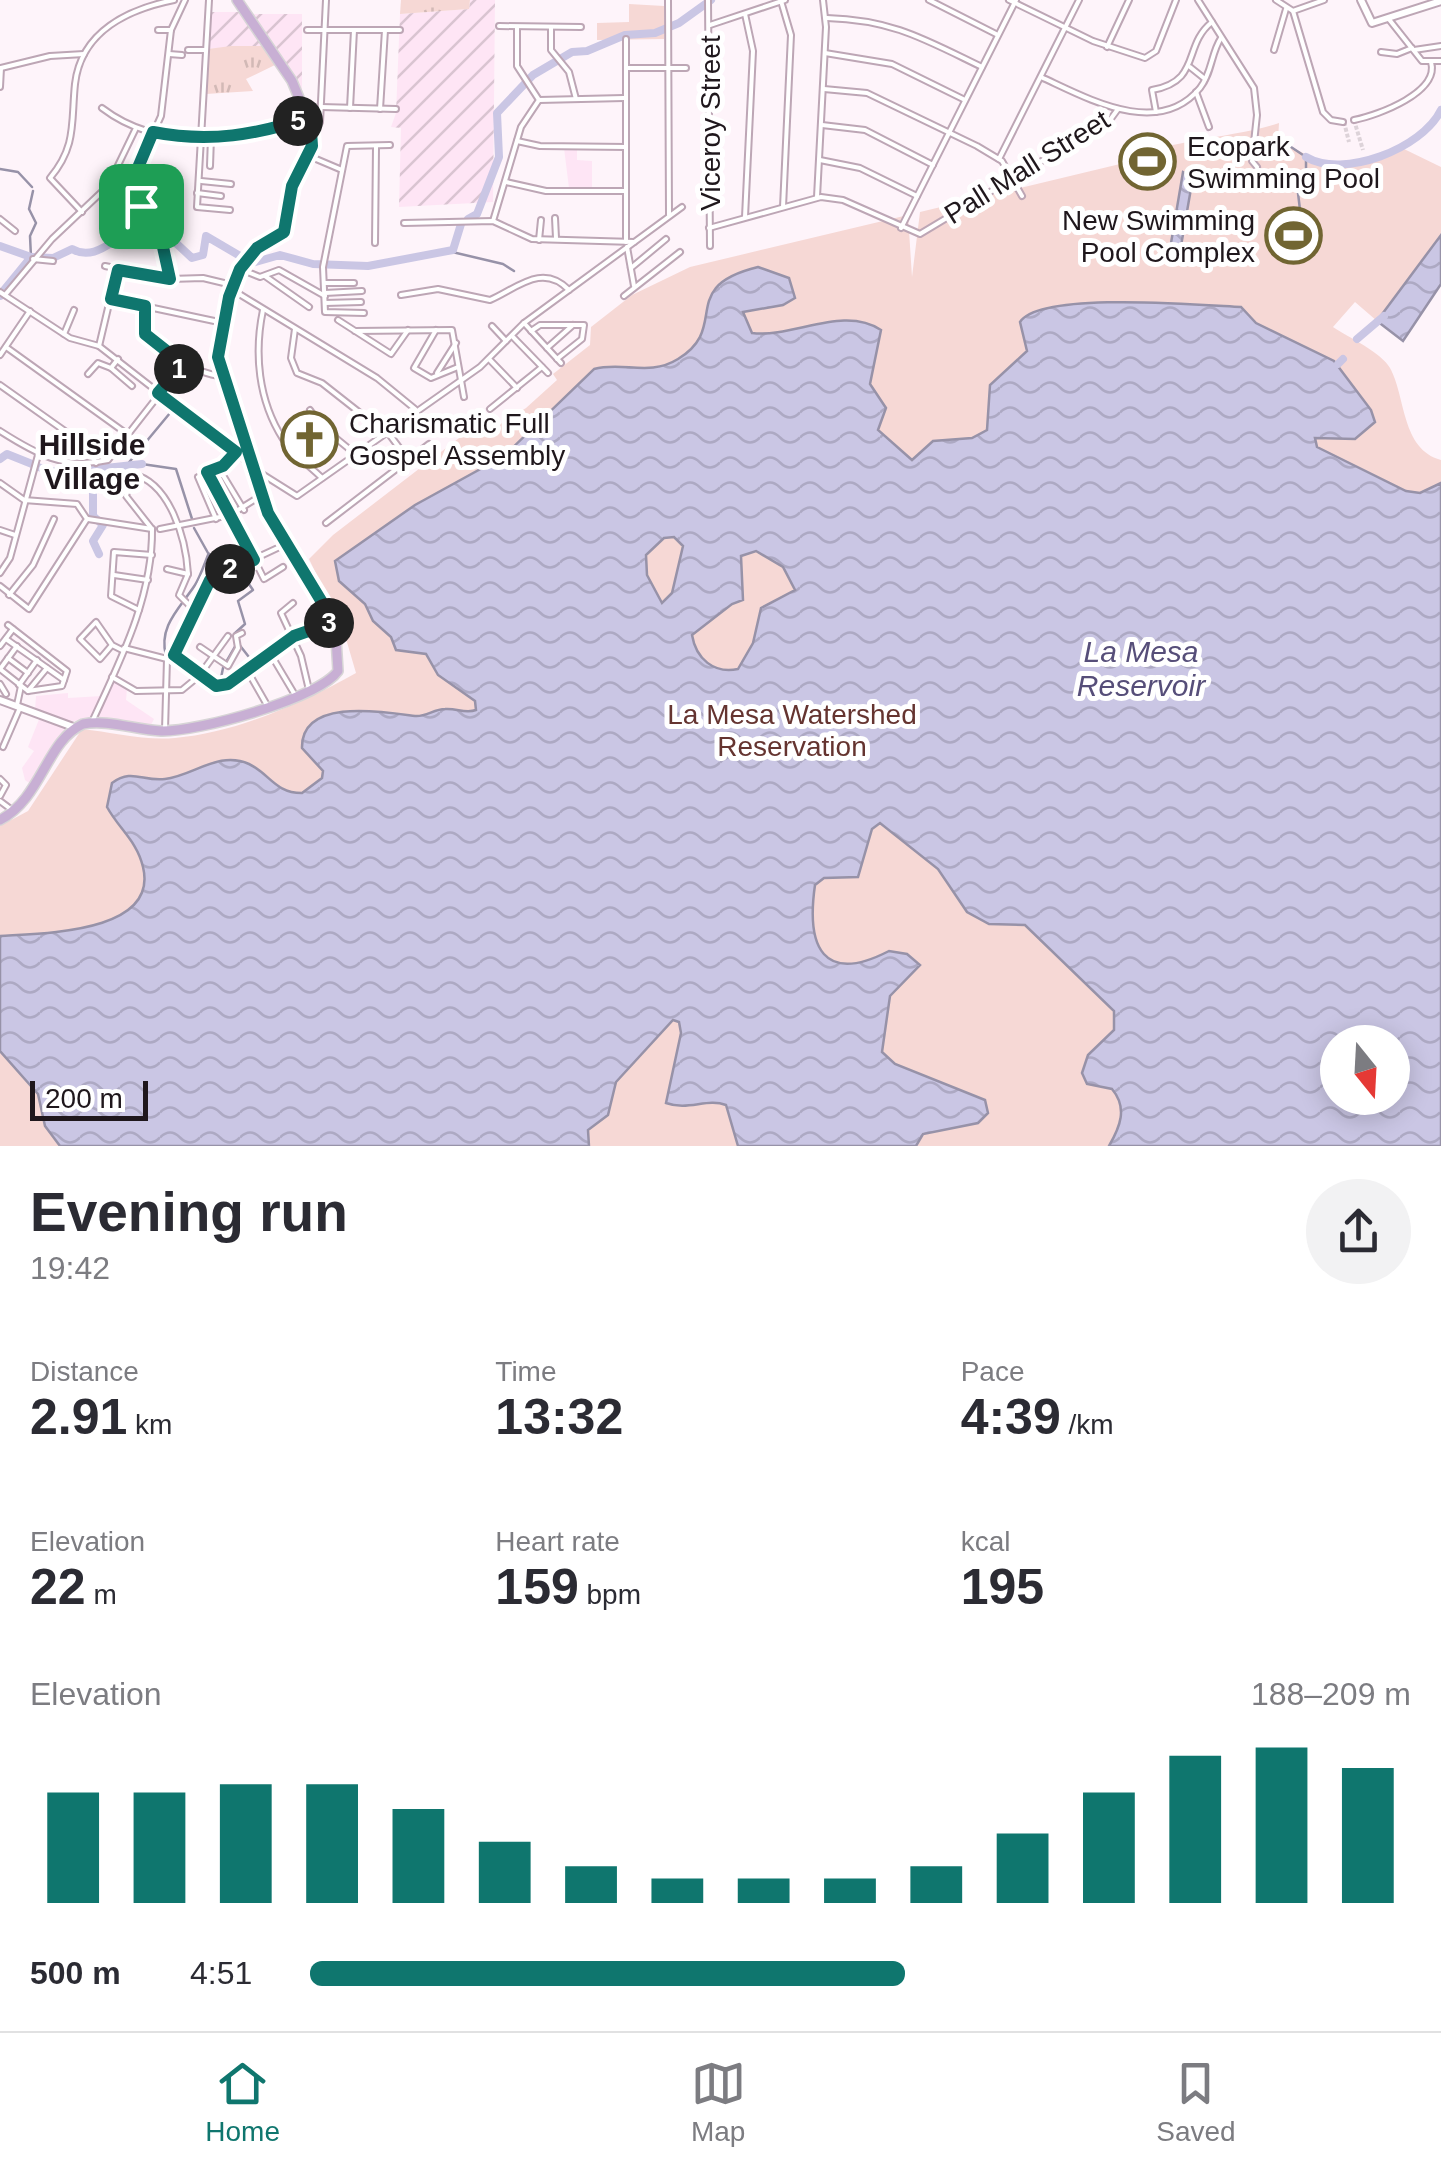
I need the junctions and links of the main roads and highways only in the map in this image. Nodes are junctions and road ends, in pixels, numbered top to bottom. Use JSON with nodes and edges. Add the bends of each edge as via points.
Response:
{"nodes":[{"id":1,"x":237,"y":0,"type":"edge"},
{"id":2,"x":0,"y":820,"type":"edge"}],
"edges":[{"from":1,"to":2,"type":"main road","via":[[315,119],[282,235],[244,263],[218,357],[284,545],[334,622],[338,671],[309,690],[220,722],[165,731],[92,722],[76,728],[29,798]]}]}
